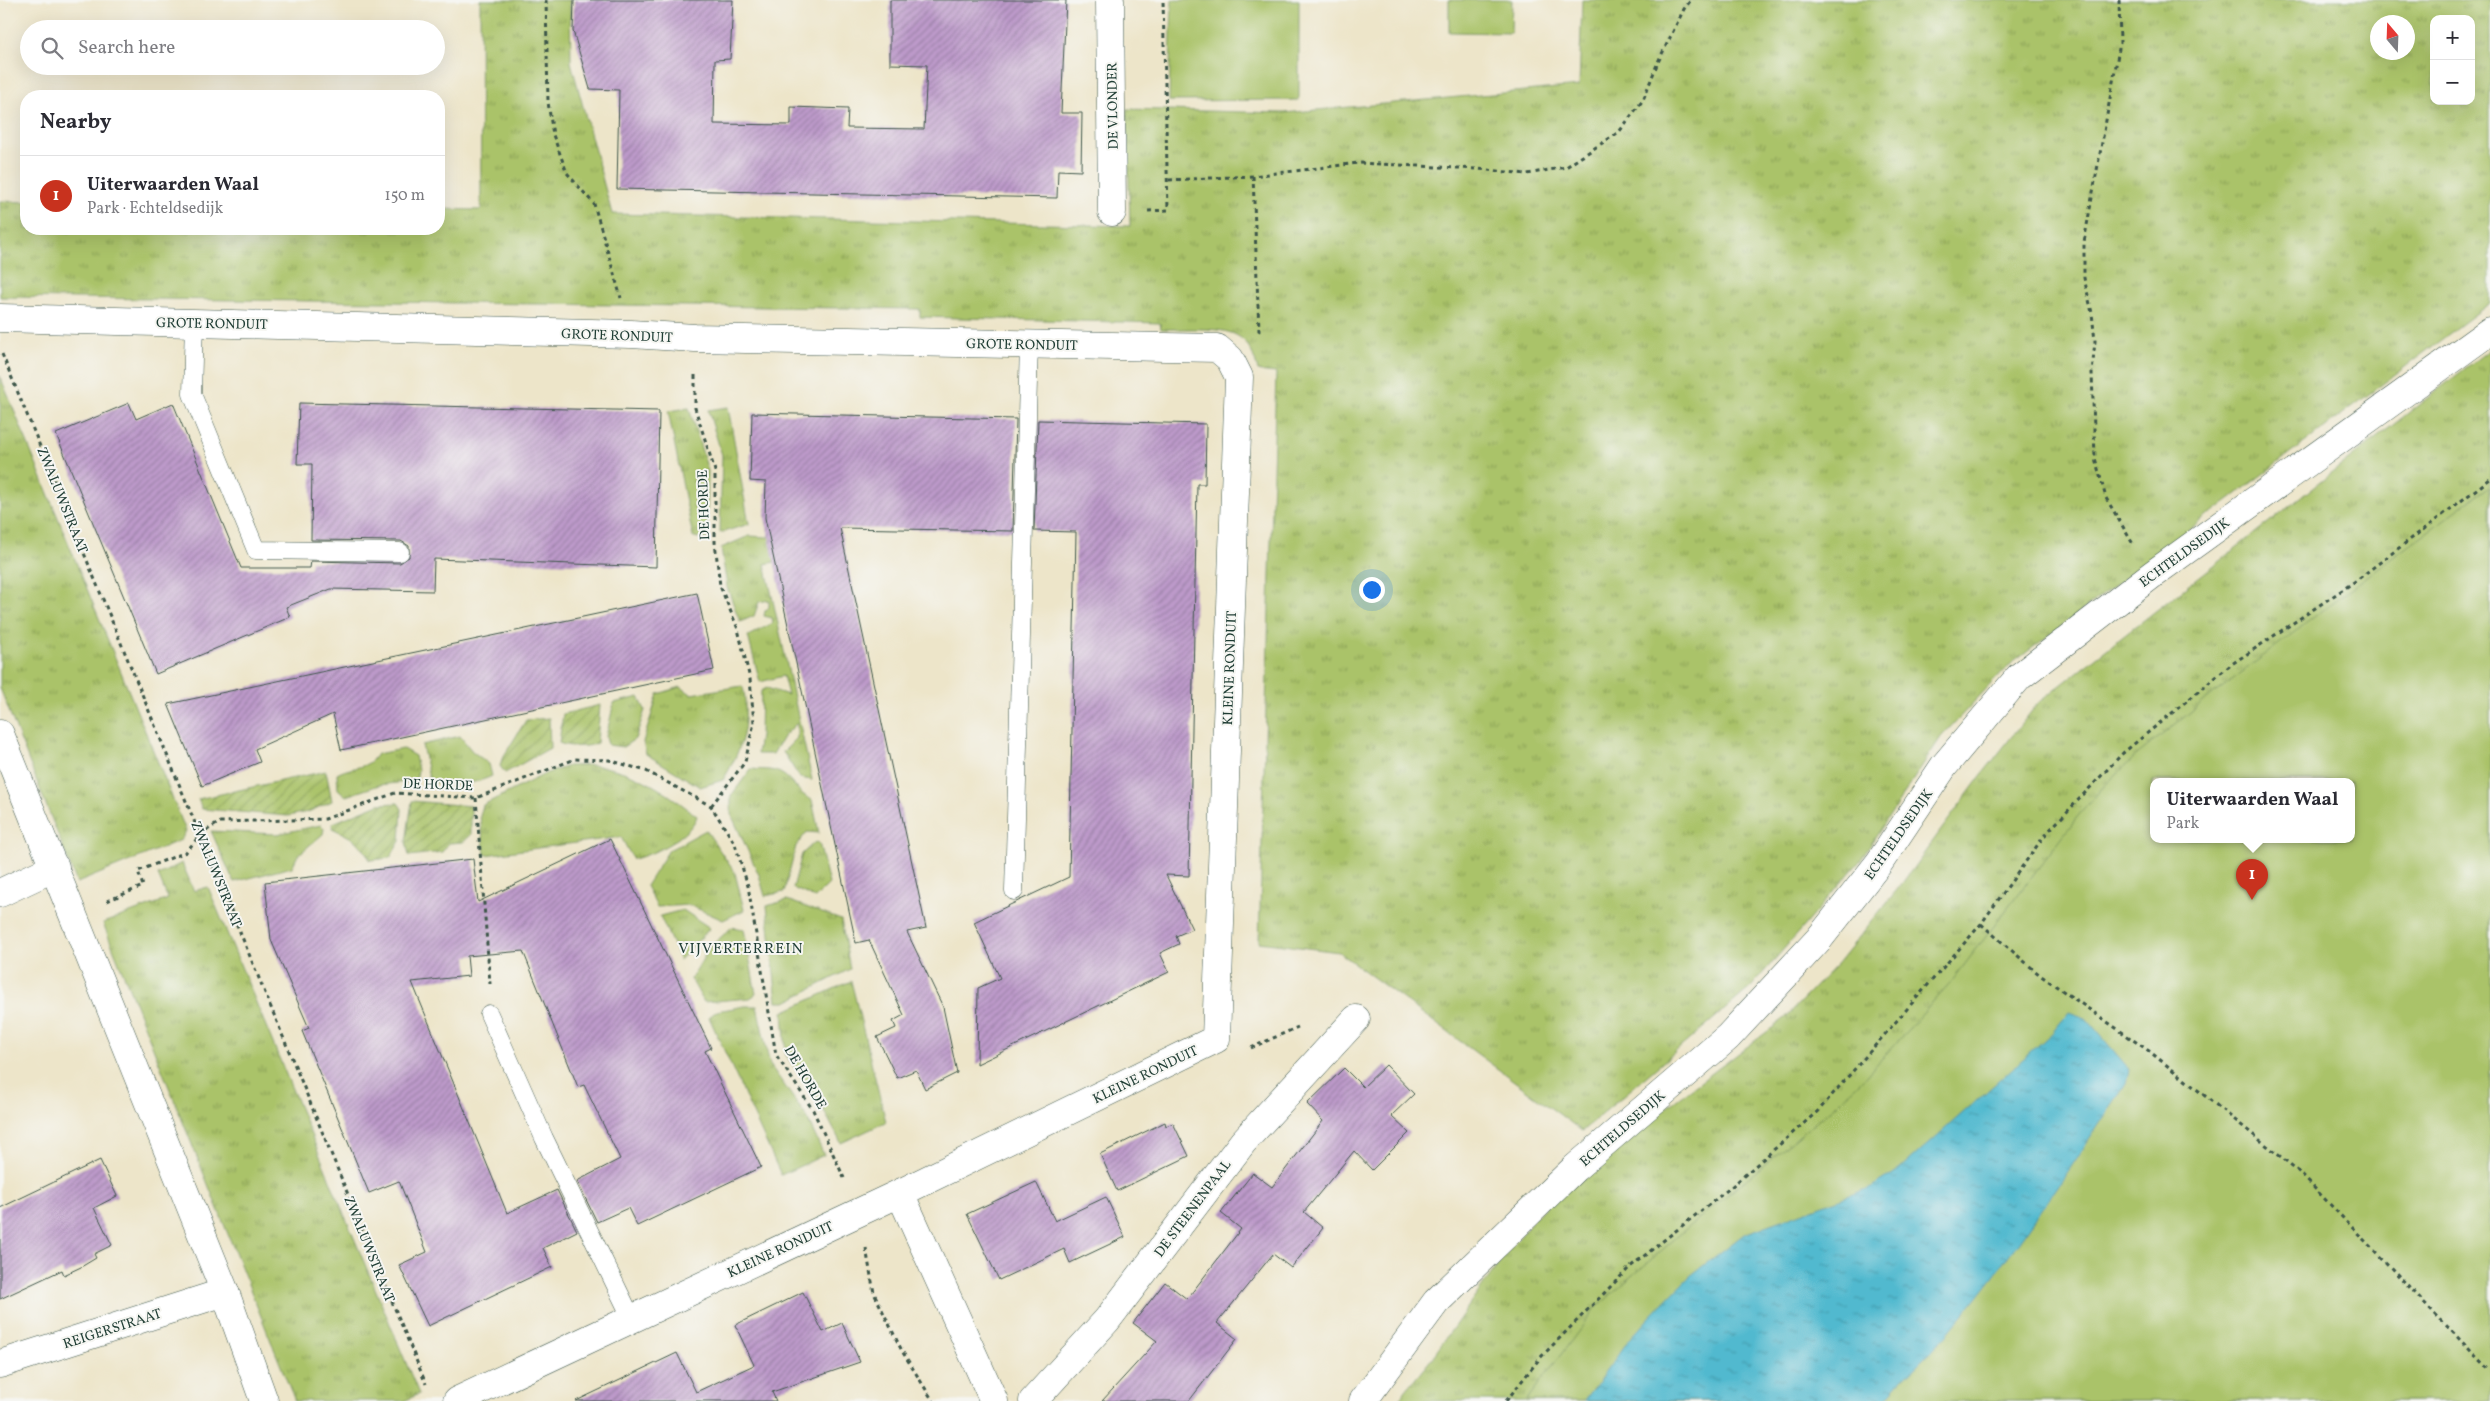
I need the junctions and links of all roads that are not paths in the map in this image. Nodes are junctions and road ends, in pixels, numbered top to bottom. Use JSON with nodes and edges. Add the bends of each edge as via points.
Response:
{"nodes":[{"id":1,"x":1110,"y":0,"type":"edge"},
{"id":2,"x":1112,"y":212,"type":"road end"},
{"id":3,"x":0,"y":318,"type":"edge"},
{"id":4,"x":194,"y":322,"type":"junction"},
{"id":5,"x":2490,"y":331,"type":"edge"},
{"id":6,"x":1029,"y":344,"type":"junction"},
{"id":7,"x":1230,"y":359,"type":"joint"},
{"id":8,"x":400,"y":552,"type":"dead end"},
{"id":9,"x":0,"y":734,"type":"edge"},
{"id":10,"x":55,"y":867,"type":"junction"},
{"id":11,"x":1014,"y":891,"type":"dead end"},
{"id":12,"x":0,"y":893,"type":"edge"},
{"id":13,"x":489,"y":1014,"type":"road end"},
{"id":14,"x":1356,"y":1019,"type":"dead end"},
{"id":15,"x":900,"y":1193,"type":"junction"},
{"id":16,"x":224,"y":1292,"type":"junction"},
{"id":17,"x":632,"y":1318,"type":"junction"},
{"id":18,"x":0,"y":1364,"type":"edge"},
{"id":19,"x":264,"y":1401,"type":"edge"},
{"id":20,"x":457,"y":1401,"type":"edge"},
{"id":21,"x":994,"y":1401,"type":"edge"},
{"id":22,"x":1033,"y":1401,"type":"edge"},
{"id":23,"x":1363,"y":1401,"type":"edge"}],
"edges":[{"from":1,"to":2,"type":"street","name":"DE VLONDER"},
{"from":3,"to":4,"type":"street","name":"GROTE RONDUIT"},
{"from":4,"to":6,"type":"street","name":"GROTE RONDUIT","via":[[694,338]]},
{"from":4,"to":8,"type":"lane","via":[[192,394],[256,550]]},
{"from":5,"to":23,"type":"street","name":"ECHTELDSEDIJK","via":[[2153,574],[2019,677],[1944,766],[1879,863],[1819,939],[1728,1037],[1575,1168],[1436,1302]]},
{"from":6,"to":7,"type":"street","name":"GROTE RONDUIT","via":[[1217,348]]},
{"from":6,"to":11,"type":"lane"},
{"from":7,"to":15,"type":"street","name":"KLEINE RONDUIT","via":[[1240,376],[1216,1039]]},
{"from":9,"to":10,"type":"street"},
{"from":10,"to":12,"type":"street"},
{"from":10,"to":16,"type":"street"},
{"from":13,"to":17,"type":"lane","via":[[544,1138]]},
{"from":14,"to":22,"type":"street","name":"DE STEENENPAAL","via":[[1243,1142],[1107,1320]]},
{"from":15,"to":17,"type":"street","name":"KLEINE RONDUIT"},
{"from":15,"to":21,"type":"street"},
{"from":16,"to":18,"type":"street","name":"REIGERSTRAAT"},
{"from":16,"to":19,"type":"street"},
{"from":17,"to":20,"type":"street","name":"KLEINE RONDUIT"}]}
